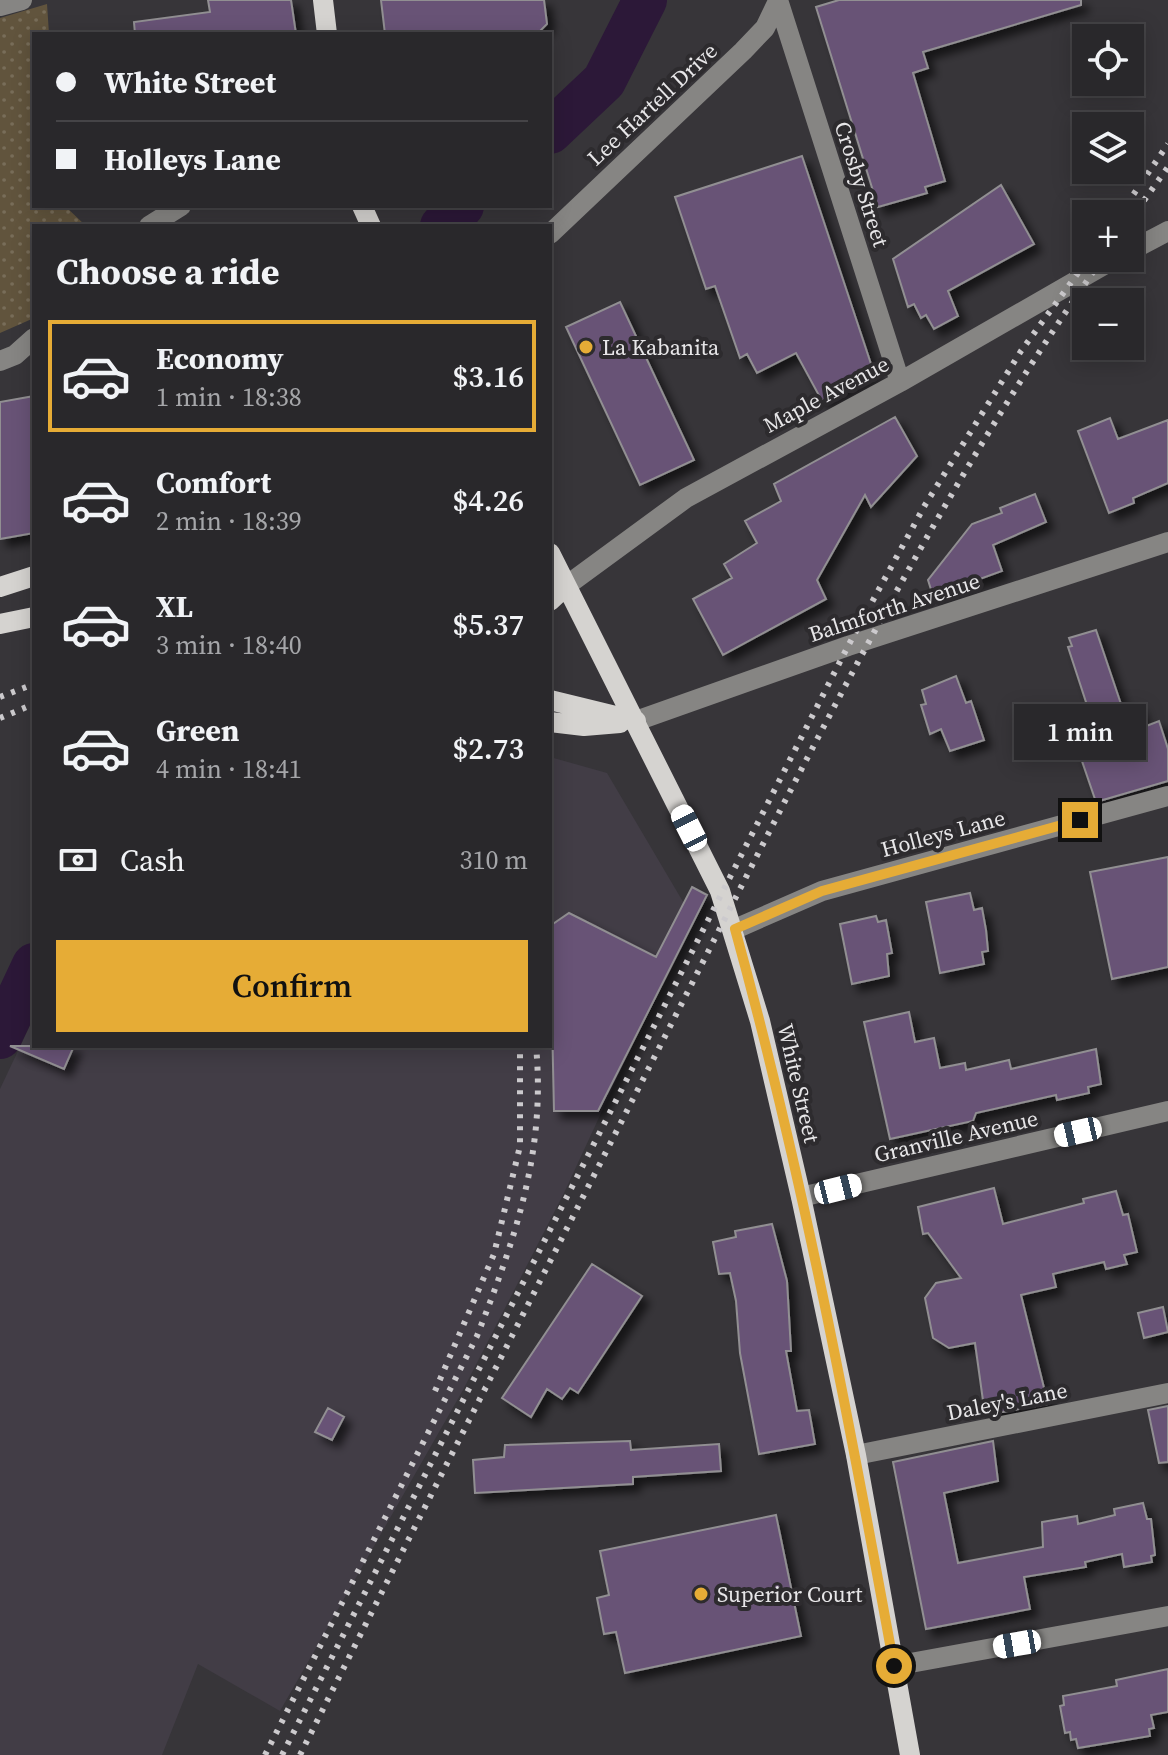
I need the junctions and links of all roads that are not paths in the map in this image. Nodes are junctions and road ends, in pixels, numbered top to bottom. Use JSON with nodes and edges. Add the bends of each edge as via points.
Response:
{"nodes":[{"id":1,"x":22,"y":0,"type":"edge"},
{"id":2,"x":323,"y":0,"type":"edge"},
{"id":3,"x":778,"y":1,"type":"edge"},
{"id":4,"x":0,"y":6,"type":"edge"},
{"id":5,"x":327,"y":32,"type":"edge"},
{"id":6,"x":178,"y":208,"type":"edge"},
{"id":7,"x":152,"y":224,"type":"edge"},
{"id":8,"x":1168,"y":231,"type":"edge"},
{"id":9,"x":552,"y":232,"type":"edge"},
{"id":10,"x":1144,"y":244,"type":"edge"},
{"id":11,"x":1092,"y":272,"type":"edge"},
{"id":12,"x":32,"y":340,"type":"edge"},
{"id":13,"x":0,"y":361,"type":"edge"},
{"id":14,"x":900,"y":382,"type":"junction"},
{"id":15,"x":1168,"y":542,"type":"edge"},
{"id":16,"x":552,"y":557,"type":"edge"},
{"id":17,"x":32,"y":577,"type":"edge"},
{"id":18,"x":566,"y":586,"type":"junction"},
{"id":19,"x":0,"y":587,"type":"edge"},
{"id":20,"x":552,"y":599,"type":"edge"},
{"id":21,"x":32,"y":617,"type":"edge"},
{"id":22,"x":0,"y":624,"type":"edge"},
{"id":23,"x":552,"y":700,"type":"edge"},
{"id":24,"x":636,"y":721,"type":"junction"},
{"id":25,"x":552,"y":722,"type":"edge"},
{"id":26,"x":1168,"y":796,"type":"edge"},
{"id":27,"x":735,"y":929,"type":"junction"},
{"id":28,"x":1168,"y":1111,"type":"edge"},
{"id":29,"x":801,"y":1197,"type":"junction"},
{"id":30,"x":1168,"y":1393,"type":"edge"},
{"id":31,"x":856,"y":1455,"type":"junction"},
{"id":32,"x":1168,"y":1616,"type":"edge"},
{"id":33,"x":894,"y":1666,"type":"junction"},
{"id":34,"x":910,"y":1755,"type":"edge"}],
"edges":[{"from":1,"to":4,"type":"street"},
{"from":2,"to":5,"type":"main road"},
{"from":3,"to":9,"type":"street","name":"Lee Hartell Drive","via":[[765,28],[743,51]]},
{"from":3,"to":14,"type":"street","name":"Crosby Street"},
{"from":6,"to":7,"type":"street"},
{"from":8,"to":10,"type":"street"},
{"from":11,"to":14,"type":"street","name":"Maple Avenue"},
{"from":12,"to":13,"type":"street"},
{"from":14,"to":18,"type":"street","name":"Maple Avenue","via":[[686,498]]},
{"from":15,"to":24,"type":"street","name":"Balmforth Avenue"},
{"from":16,"to":18,"type":"main road","name":"White Street"},
{"from":17,"to":19,"type":"main road"},
{"from":18,"to":20,"type":"main road"},
{"from":18,"to":24,"type":"main road","name":"White Street"},
{"from":21,"to":22,"type":"main road"},
{"from":23,"to":24,"type":"main road"},
{"from":24,"to":25,"type":"main road","via":[[584,726]]},
{"from":24,"to":27,"type":"main road","name":"White Street"},
{"from":26,"to":27,"type":"street","name":"Holleys Lane","via":[[822,891]]},
{"from":27,"to":29,"type":"main road","name":"White Street"},
{"from":28,"to":29,"type":"street","name":"Granville Avenue"},
{"from":29,"to":31,"type":"main road","name":"White Street"},
{"from":30,"to":31,"type":"street","name":"Daley's Lane"},
{"from":31,"to":33,"type":"main road","name":"White Street"},
{"from":32,"to":33,"type":"street"},
{"from":33,"to":34,"type":"main road","name":"White Street"}]}
